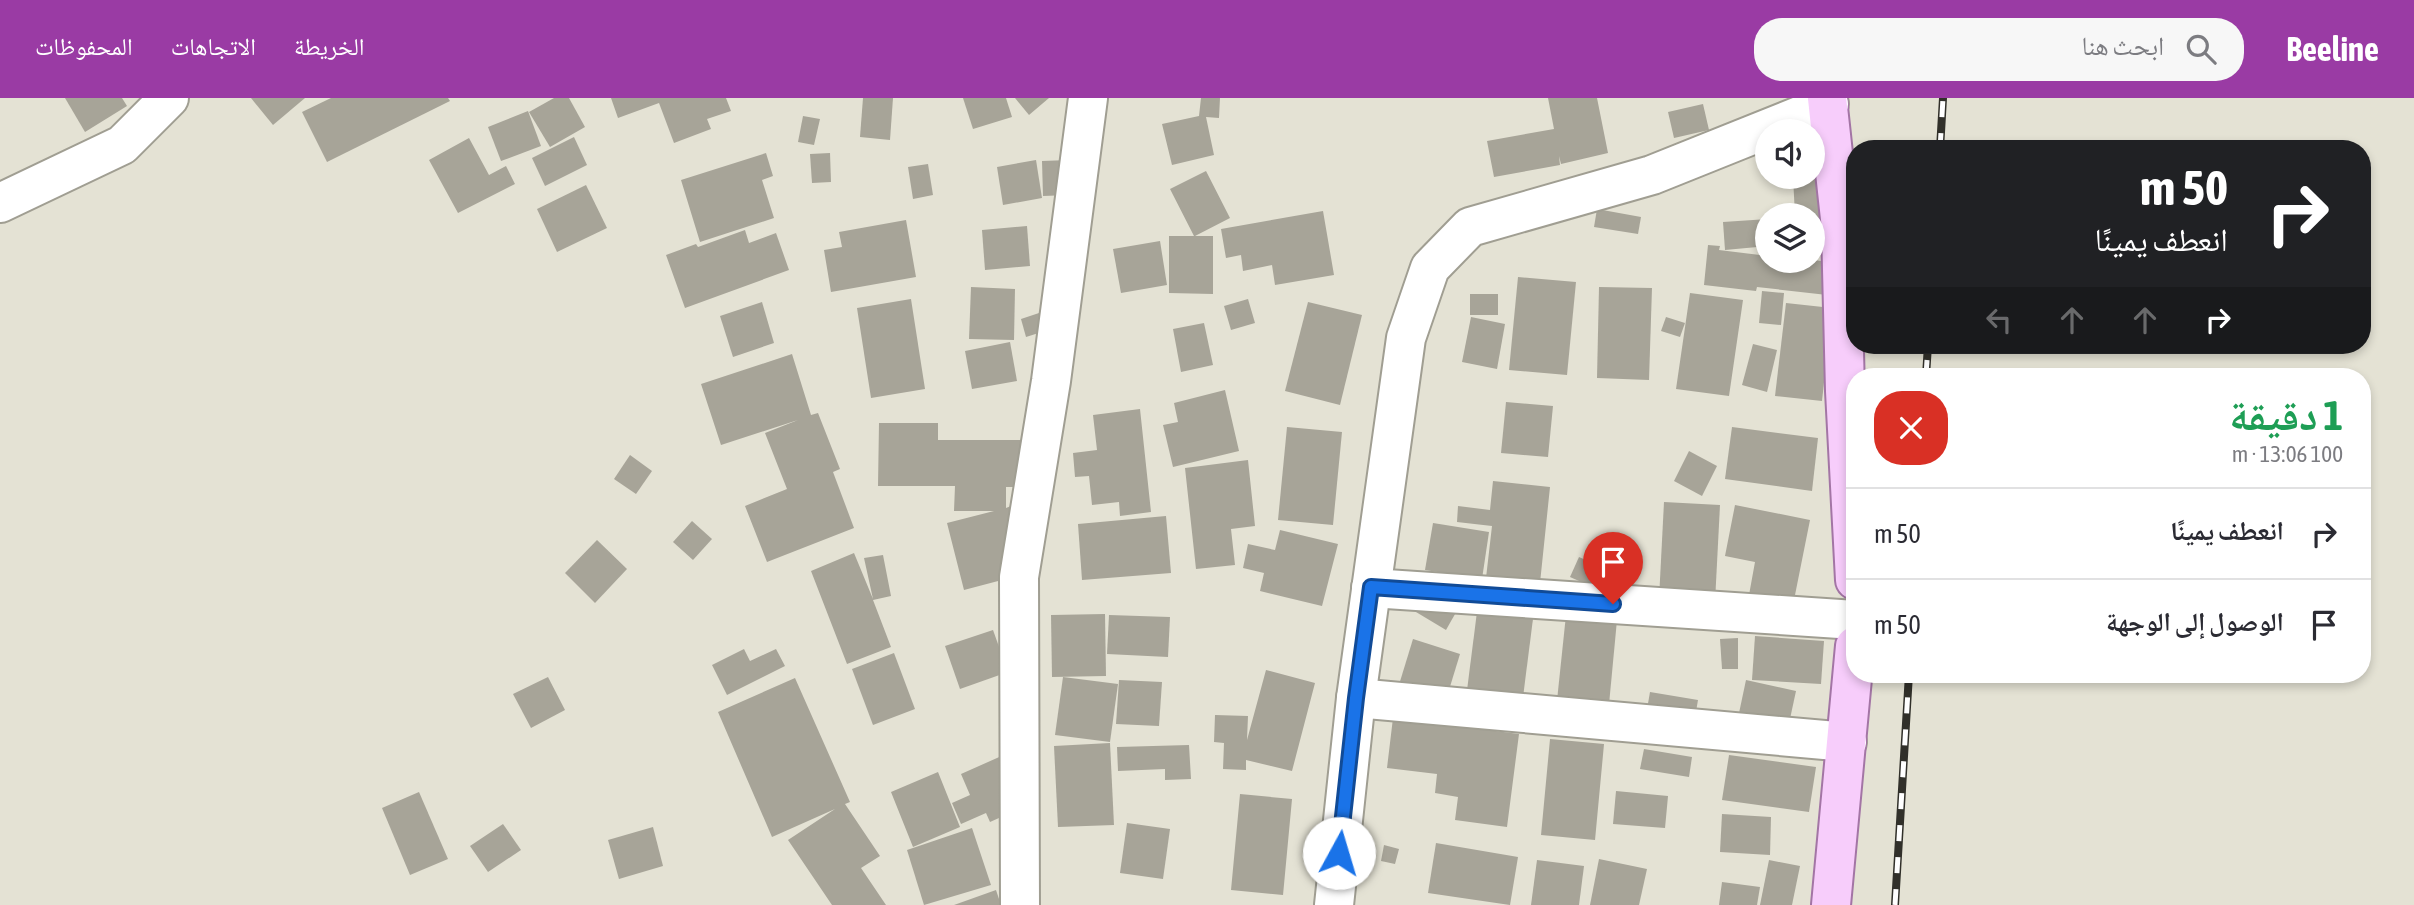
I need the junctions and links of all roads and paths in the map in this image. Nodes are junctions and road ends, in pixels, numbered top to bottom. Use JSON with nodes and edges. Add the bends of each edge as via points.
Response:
{"nodes":[{"id":1,"x":169,"y":98,"type":"edge"},
{"id":2,"x":1088,"y":98,"type":"edge"},
{"id":3,"x":1828,"y":101,"type":"edge"},
{"id":4,"x":0,"y":203,"type":"edge"},
{"id":5,"x":1846,"y":410,"type":"edge"},
{"id":6,"x":1371,"y":587,"type":"junction"},
{"id":7,"x":1846,"y":619,"type":"edge"},
{"id":8,"x":1852,"y":683,"type":"edge"},
{"id":9,"x":1356,"y":698,"type":"junction"},
{"id":10,"x":1847,"y":742,"type":"junction"},
{"id":11,"x":1020,"y":905,"type":"edge"},
{"id":12,"x":1334,"y":905,"type":"edge"},
{"id":13,"x":1831,"y":905,"type":"edge"}],
"edges":[{"from":1,"to":4,"type":"street","via":[[122,145]]},
{"from":2,"to":11,"type":"street","via":[[1052,381],[1018,578]]},
{"from":3,"to":5,"type":"main road","via":[[1841,228]]},
{"from":3,"to":6,"type":"street","via":[[1652,175],[1471,227],[1430,268],[1406,338]]},
{"from":6,"to":7,"type":"street"},
{"from":6,"to":9,"type":"street"},
{"from":8,"to":10,"type":"main road"},
{"from":9,"to":10,"type":"street"},
{"from":9,"to":12,"type":"street"},
{"from":10,"to":13,"type":"main road"}]}
